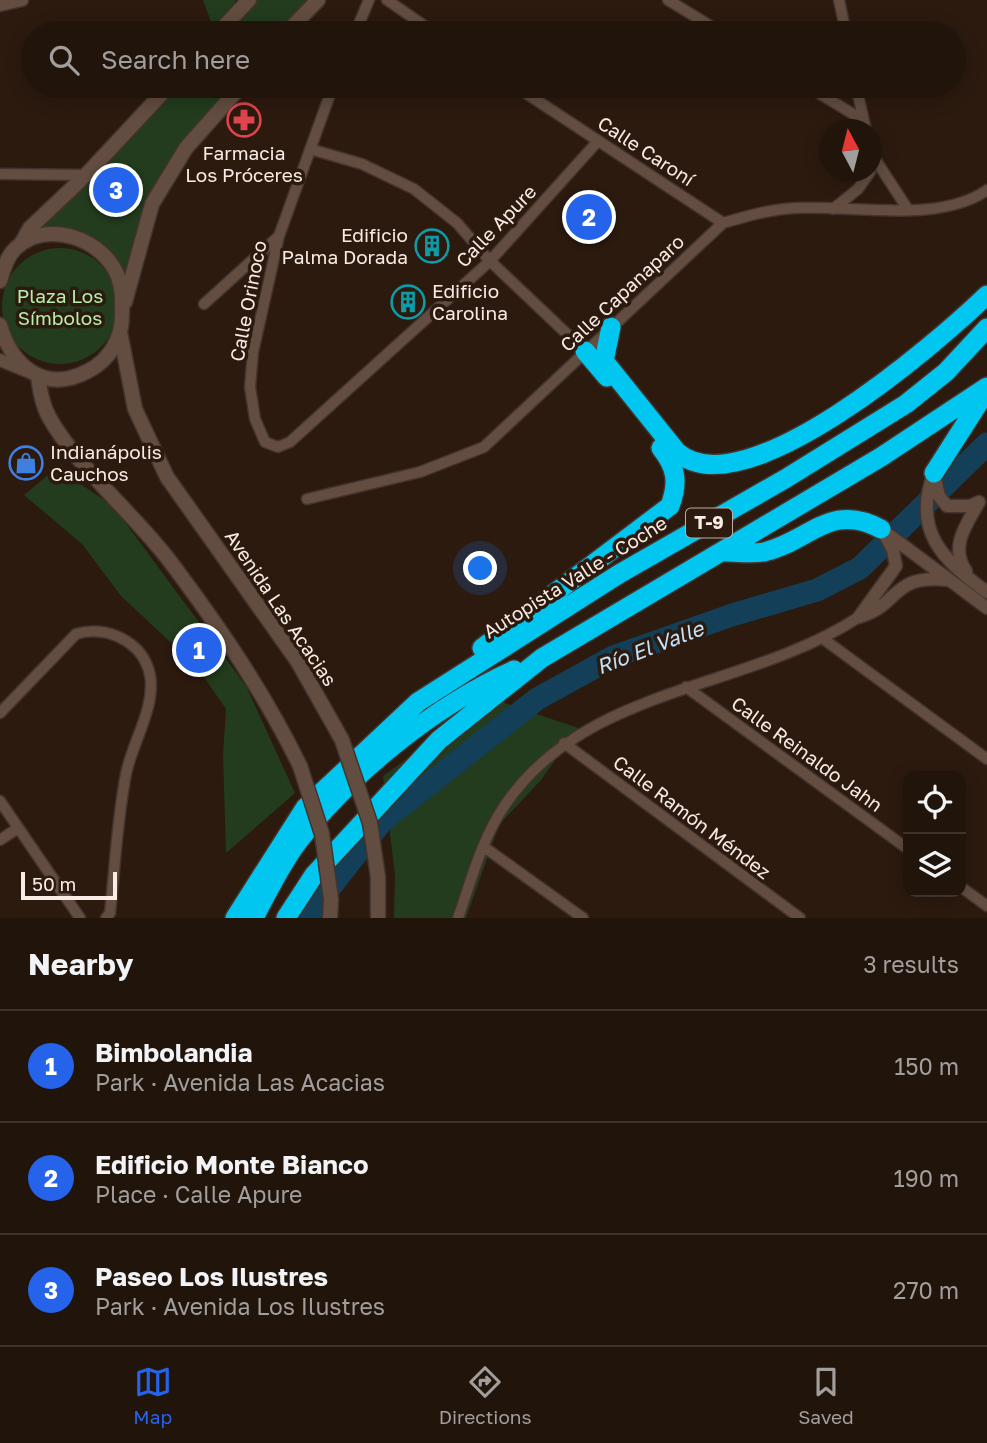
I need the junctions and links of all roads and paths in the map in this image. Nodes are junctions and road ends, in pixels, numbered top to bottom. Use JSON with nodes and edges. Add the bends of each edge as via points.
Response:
{"nodes":[{"id":1,"x":22,"y":0,"type":"edge"},
{"id":2,"x":318,"y":0,"type":"edge"},
{"id":3,"x":369,"y":0,"type":"edge"},
{"id":4,"x":387,"y":0,"type":"edge"},
{"id":5,"x":668,"y":0,"type":"edge"},
{"id":6,"x":839,"y":0,"type":"edge"},
{"id":7,"x":243,"y":3,"type":"edge"},
{"id":8,"x":0,"y":5,"type":"edge"},
{"id":9,"x":228,"y":21,"type":"edge"},
{"id":10,"x":298,"y":21,"type":"edge"},
{"id":11,"x":360,"y":21,"type":"edge"},
{"id":12,"x":418,"y":21,"type":"edge"},
{"id":13,"x":702,"y":21,"type":"edge"},
{"id":14,"x":843,"y":21,"type":"edge"},
{"id":15,"x":158,"y":98,"type":"edge"},
{"id":16,"x":230,"y":98,"type":"edge"},
{"id":17,"x":326,"y":98,"type":"edge"},
{"id":18,"x":328,"y":98,"type":"edge"},
{"id":19,"x":533,"y":98,"type":"edge"},
{"id":20,"x":825,"y":98,"type":"edge"},
{"id":21,"x":859,"y":98,"type":"edge"},
{"id":22,"x":326,"y":103,"type":"junction"},
{"id":23,"x":856,"y":119,"type":"edge"},
{"id":24,"x":864,"y":119,"type":"edge"},
{"id":25,"x":598,"y":141,"type":"junction"},
{"id":26,"x":310,"y":149,"type":"junction"},
{"id":27,"x":0,"y":174,"type":"edge"},
{"id":28,"x":86,"y":175,"type":"junction"},
{"id":29,"x":882,"y":175,"type":"edge"},
{"id":30,"x":862,"y":182,"type":"edge"},
{"id":31,"x":987,"y":190,"type":"edge"},
{"id":32,"x":907,"y":208,"type":"junction"},
{"id":33,"x":833,"y":209,"type":"junction"},
{"id":34,"x":723,"y":223,"type":"junction"},
{"id":35,"x":279,"y":236,"type":"junction"},
{"id":36,"x":17,"y":247,"type":"junction"},
{"id":37,"x":0,"y":257,"type":"edge"},
{"id":38,"x":490,"y":261,"type":"junction"},
{"id":39,"x":0,"y":281,"type":"edge"},
{"id":40,"x":987,"y":295,"type":"edge"},
{"id":41,"x":204,"y":304,"type":"dead end"},
{"id":42,"x":122,"y":310,"type":"junction"},
{"id":43,"x":0,"y":325,"type":"edge"},
{"id":44,"x":611,"y":327,"type":"junction"},
{"id":45,"x":987,"y":328,"type":"edge"},
{"id":46,"x":120,"y":332,"type":"junction"},
{"id":47,"x":585,"y":351,"type":"junction"},
{"id":48,"x":0,"y":360,"type":"edge"},
{"id":49,"x":32,"y":373,"type":"junction"},
{"id":50,"x":987,"y":388,"type":"edge"},
{"id":51,"x":290,"y":442,"type":"joint"},
{"id":52,"x":934,"y":473,"type":"junction"},
{"id":53,"x":983,"y":498,"type":"edge"},
{"id":54,"x":307,"y":499,"type":"dead end"},
{"id":55,"x":881,"y":529,"type":"junction"},
{"id":56,"x":724,"y":552,"type":"junction"},
{"id":57,"x":948,"y":580,"type":"junction"},
{"id":58,"x":974,"y":582,"type":"junction"},
{"id":59,"x":987,"y":592,"type":"edge"},
{"id":60,"x":987,"y":608,"type":"edge"},
{"id":61,"x":859,"y":617,"type":"junction"},
{"id":62,"x":822,"y":638,"type":"junction"},
{"id":63,"x":542,"y":658,"type":"junction"},
{"id":64,"x":686,"y":687,"type":"junction"},
{"id":65,"x":418,"y":702,"type":"junction"},
{"id":66,"x":0,"y":713,"type":"edge"},
{"id":67,"x":564,"y":743,"type":"junction"},
{"id":68,"x":987,"y":759,"type":"edge"},
{"id":69,"x":0,"y":801,"type":"edge"},
{"id":70,"x":18,"y":828,"type":"junction"},
{"id":71,"x":0,"y":840,"type":"edge"},
{"id":72,"x":903,"y":845,"type":"edge"},
{"id":73,"x":484,"y":847,"type":"junction"},
{"id":74,"x":966,"y":891,"type":"edge"},
{"id":75,"x":987,"y":906,"type":"edge"},
{"id":76,"x":80,"y":918,"type":"edge"},
{"id":77,"x":106,"y":918,"type":"edge"},
{"id":78,"x":235,"y":918,"type":"edge"},
{"id":79,"x":254,"y":918,"type":"edge"},
{"id":80,"x":286,"y":918,"type":"edge"},
{"id":81,"x":330,"y":918,"type":"edge"},
{"id":82,"x":378,"y":918,"type":"edge"},
{"id":83,"x":458,"y":918,"type":"edge"},
{"id":84,"x":583,"y":918,"type":"edge"},
{"id":85,"x":800,"y":918,"type":"edge"}],
"edges":[{"from":1,"to":8,"type":"street"},
{"from":2,"to":10,"type":"main road"},
{"from":3,"to":11,"type":"street"},
{"from":4,"to":12,"type":"street"},
{"from":5,"to":13,"type":"street"},
{"from":6,"to":14,"type":"street"},
{"from":7,"to":9,"type":"main road"},
{"from":15,"to":28,"type":"main road"},
{"from":16,"to":42,"type":"main road","via":[[186,148],[152,204]]},
{"from":17,"to":22,"type":"street","name":"Calle Orinoco"},
{"from":18,"to":22,"type":"street","name":"Calle Orinoco"},
{"from":19,"to":25,"type":"street","name":"Calle Caroní"},
{"from":20,"to":23,"type":"street"},
{"from":21,"to":24,"type":"street"},
{"from":22,"to":26,"type":"street","name":"Calle Orinoco"},
{"from":25,"to":34,"type":"street","name":"Calle Caroní"},
{"from":25,"to":38,"type":"street","name":"Calle Apure"},
{"from":26,"to":35,"type":"street","name":"Calle Orinoco"},
{"from":26,"to":38,"type":"street","via":[[362,164],[414,189],[457,223]]},
{"from":27,"to":28,"type":"street"},
{"from":28,"to":36,"type":"main road","via":[[30,228]]},
{"from":29,"to":32,"type":"street"},
{"from":30,"to":33,"type":"street"},
{"from":31,"to":32,"type":"street","name":"Calle Capanaparo","via":[[950,207]]},
{"from":32,"to":33,"type":"street","name":"Calle Capanaparo"},
{"from":33,"to":34,"type":"street","name":"Calle Capanaparo","via":[[763,212]]},
{"from":34,"to":44,"type":"street","name":"Calle Capanaparo"},
{"from":35,"to":41,"type":"street"},
{"from":35,"to":51,"type":"street","name":"Calle Orinoco","via":[[253,352],[250,387],[255,419],[265,442],[278,447]]},
{"from":36,"to":37,"type":"street"},
{"from":36,"to":39,"type":"main road"},
{"from":36,"to":42,"type":"main road","via":[[56,234],[96,248],[118,275]]},
{"from":38,"to":47,"type":"street"},
{"from":38,"to":51,"type":"street","name":"Calle Apure"},
{"from":40,"to":44,"type":"highway","via":[[896,373],[848,407],[797,438],[721,466],[694,463],[677,452],[604,360]]},
{"from":42,"to":46,"type":"main road"},
{"from":43,"to":49,"type":"main road","via":[[9,348]]},
{"from":44,"to":47,"type":"street","name":"Calle Capanaparo"},
{"from":45,"to":65,"type":"highway","name":"Autopista Valle - Coche","number":"T-9","via":[[946,372],[906,404],[619,574]]},
{"from":46,"to":49,"type":"main road","via":[[95,368],[68,379]]},
{"from":46,"to":82,"type":"main road","name":"Avenida Las Acacias","bridge":true,"via":[[135,409],[167,477],[298,662],[342,740],[370,823],[379,877]]},
{"from":47,"to":54,"type":"street","name":"Calle Capanaparo","via":[[484,447],[420,472]]},
{"from":47,"to":65,"type":"highway","number":"T-9","via":[[674,464],[670,506]]},
{"from":48,"to":49,"type":"street"},
{"from":49,"to":81,"type":"main road","bridge":true,"via":[[49,416],[167,557],[264,698],[300,766],[322,834]]},
{"from":50,"to":52,"type":"highway","number":"T-9"},
{"from":50,"to":56,"type":"highway","number":"T-9"},
{"from":52,"to":53,"type":"street","via":[[939,496],[947,506],[970,506]]},
{"from":52,"to":58,"type":"street","via":[[926,494],[930,534],[941,552]]},
{"from":53,"to":58,"type":"street","via":[[959,540],[958,554]]},
{"from":55,"to":56,"type":"highway","via":[[840,519],[763,552]]},
{"from":55,"to":57,"type":"street"},
{"from":55,"to":61,"type":"street","via":[[893,550],[895,566]]},
{"from":56,"to":63,"type":"highway","number":"T-9"},
{"from":57,"to":60,"type":"street"},
{"from":57,"to":61,"type":"street","via":[[915,580],[870,614]]},
{"from":58,"to":59,"type":"street"},
{"from":61,"to":62,"type":"street"},
{"from":62,"to":64,"type":"street"},
{"from":62,"to":68,"type":"street"},
{"from":63,"to":79,"type":"highway","via":[[471,690],[379,759],[295,845]]},
{"from":63,"to":80,"type":"highway","number":"T-9","via":[[439,740],[314,875]]},
{"from":64,"to":67,"type":"street","via":[[622,711]]},
{"from":64,"to":72,"type":"street","name":"Calle Reinaldo Jahn"},
{"from":65,"to":78,"type":"highway","name":"Autopista Valle - Coche","number":"T-9","via":[[305,808]]},
{"from":66,"to":77,"type":"street","via":[[76,634],[90,629],[116,634],[145,662],[151,685],[126,772]]},
{"from":67,"to":73,"type":"street","via":[[541,761],[504,806]]},
{"from":67,"to":85,"type":"street","name":"Calle Ramón Méndez"},
{"from":69,"to":70,"type":"street"},
{"from":70,"to":71,"type":"street"},
{"from":70,"to":76,"type":"street"},
{"from":73,"to":83,"type":"street"},
{"from":73,"to":84,"type":"street"},
{"from":74,"to":75,"type":"street"}]}
